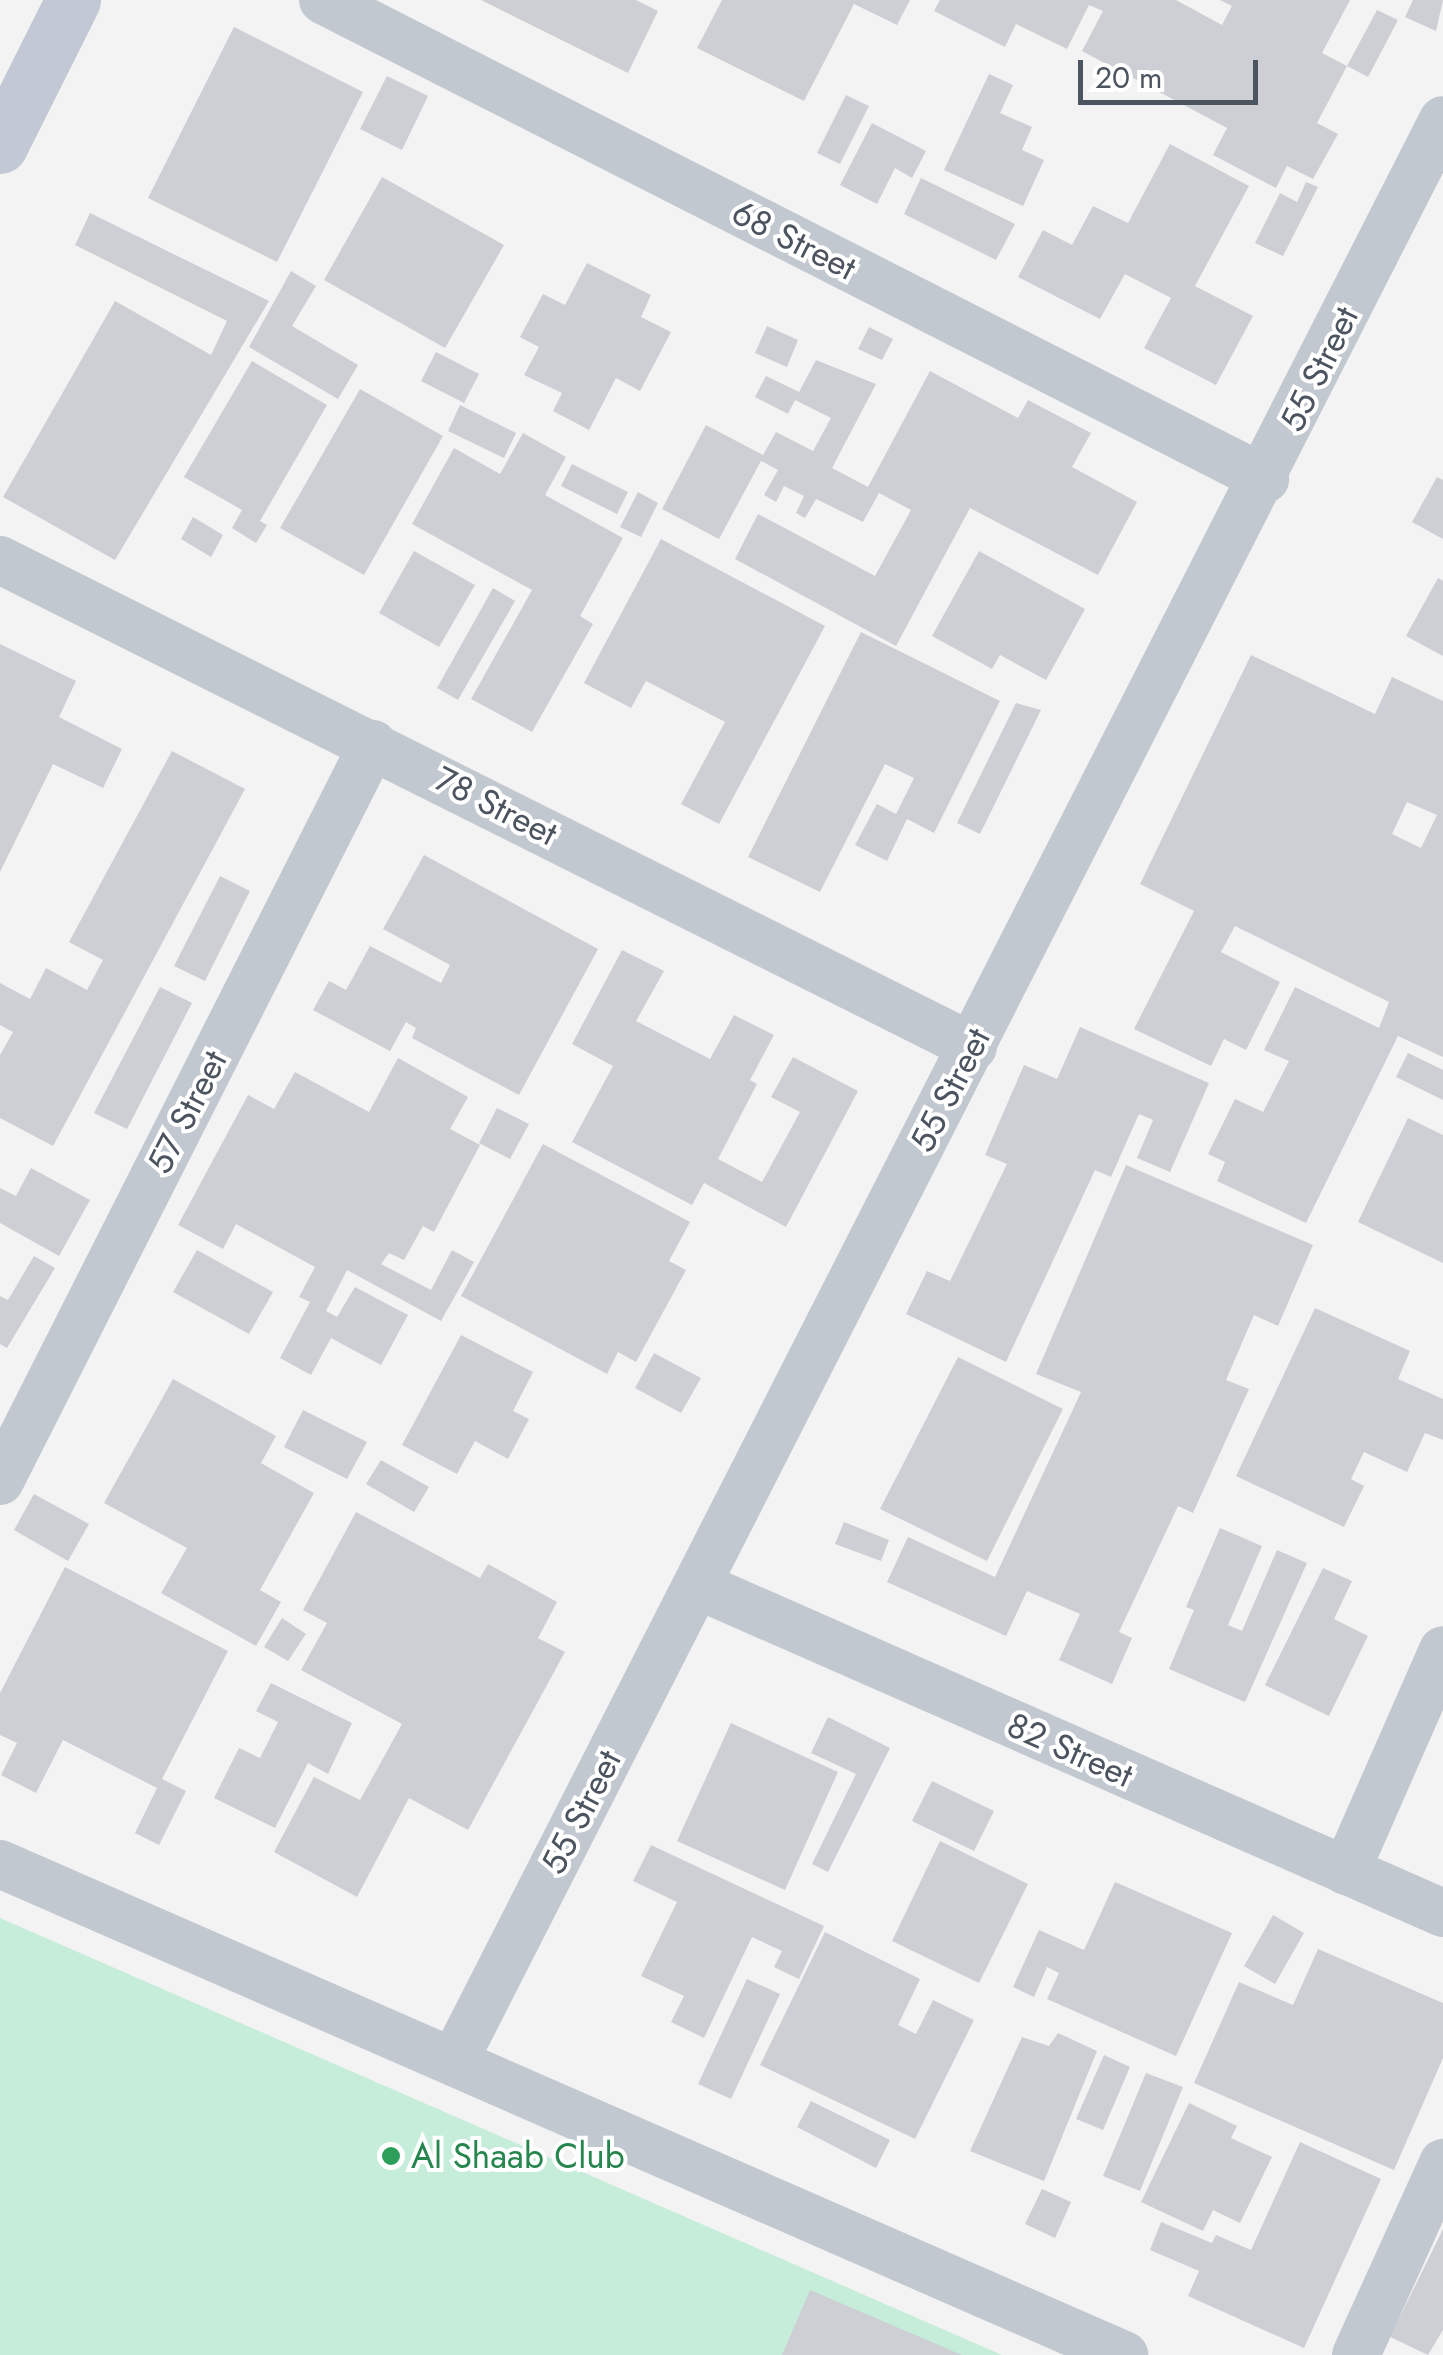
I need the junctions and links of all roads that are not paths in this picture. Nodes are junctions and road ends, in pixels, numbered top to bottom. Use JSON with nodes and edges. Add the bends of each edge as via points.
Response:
{"nodes":[{"id":1,"x":324,"y":0,"type":"edge"},
{"id":2,"x":80,"y":8,"type":"edge"},
{"id":3,"x":1441,"y":128,"type":"edge"},
{"id":4,"x":0,"y":146,"type":"edge"},
{"id":5,"x":1265,"y":479,"type":"junction"},
{"id":6,"x":6,"y":559,"type":"edge"},
{"id":7,"x":373,"y":744,"type":"junction"},
{"id":8,"x":972,"y":1046,"type":"junction"},
{"id":9,"x":0,"y":1481,"type":"edge"},
{"id":10,"x":697,"y":1585,"type":"junction"},
{"id":11,"x":1443,"y":1650,"type":"edge"},
{"id":12,"x":0,"y":1864,"type":"edge"},
{"id":13,"x":1346,"y":1871,"type":"junction"},
{"id":14,"x":1443,"y":1912,"type":"edge"},
{"id":15,"x":455,"y":2059,"type":"junction"},
{"id":16,"x":1443,"y":2163,"type":"edge"},
{"id":17,"x":1124,"y":2355,"type":"edge"},
{"id":18,"x":1356,"y":2355,"type":"edge"}],
"edges":[{"from":1,"to":5,"type":"street","name":"68 Street"},
{"from":2,"to":4,"type":"main road"},
{"from":3,"to":5,"type":"street","name":"55 Street"},
{"from":5,"to":8,"type":"street","name":"55 Street"},
{"from":6,"to":7,"type":"street","name":"78 Street"},
{"from":7,"to":8,"type":"street","name":"78 Street"},
{"from":7,"to":9,"type":"street","name":"57 Street"},
{"from":8,"to":10,"type":"street","name":"55 Street"},
{"from":10,"to":13,"type":"street","name":"82 Street"},
{"from":10,"to":15,"type":"street","name":"55 Street"},
{"from":11,"to":13,"type":"street"},
{"from":12,"to":15,"type":"street"},
{"from":13,"to":14,"type":"street","name":"82 Street"},
{"from":15,"to":17,"type":"street"},
{"from":16,"to":18,"type":"street"}]}
